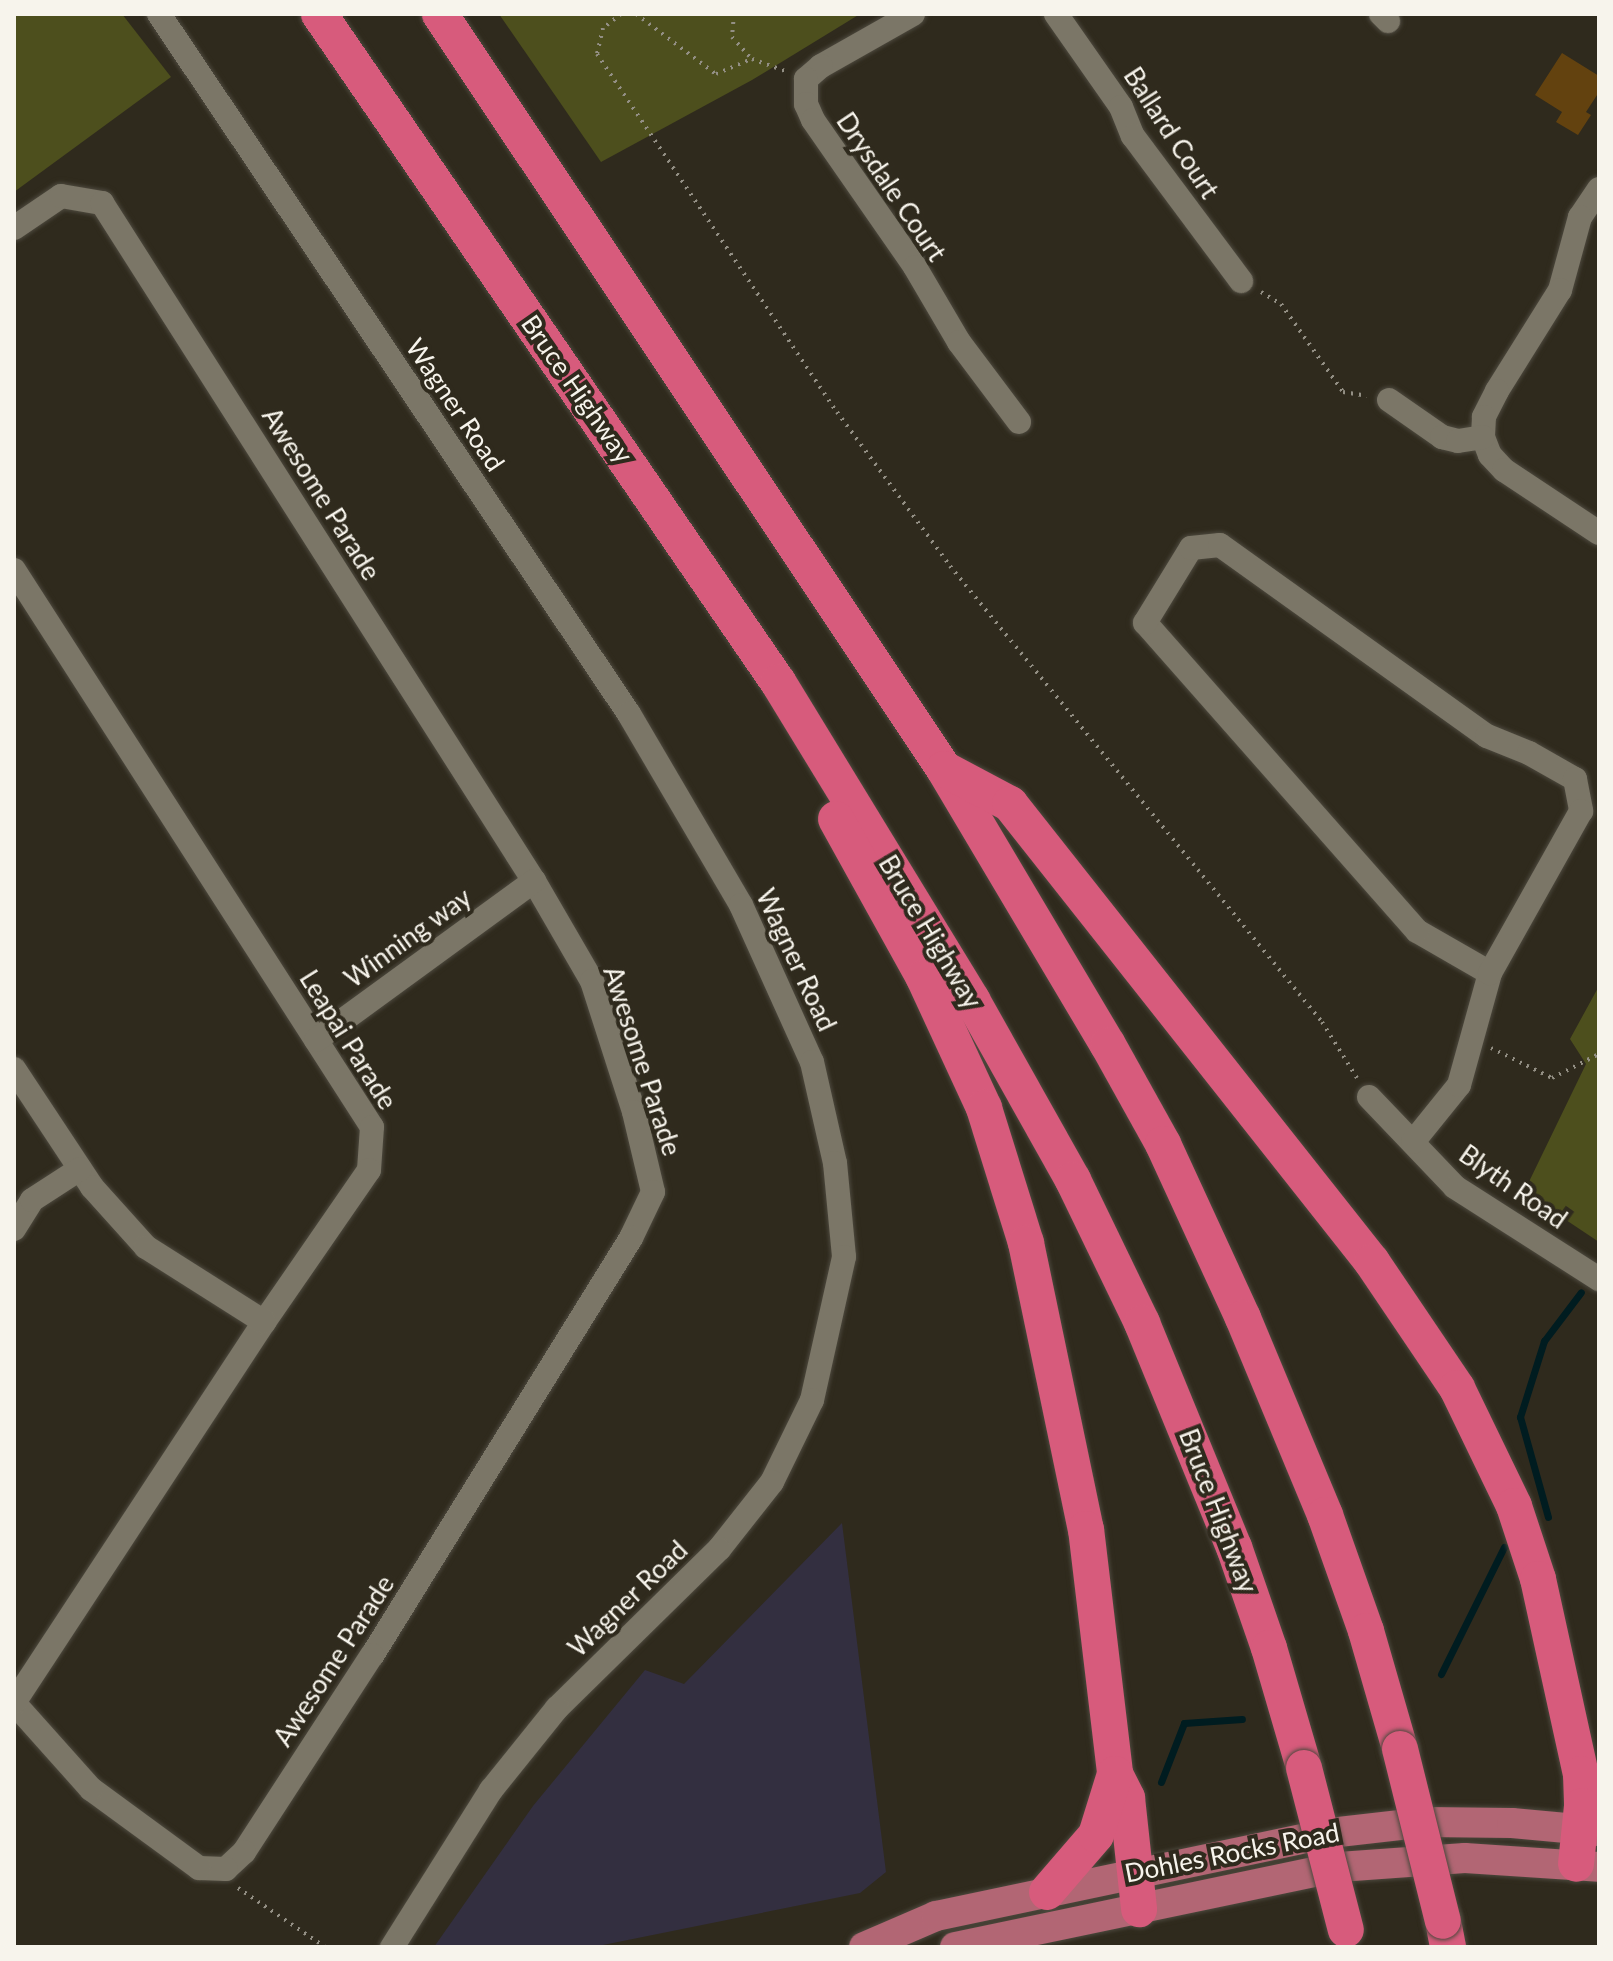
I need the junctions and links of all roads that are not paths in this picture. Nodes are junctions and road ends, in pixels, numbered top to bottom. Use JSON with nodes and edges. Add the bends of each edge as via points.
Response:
{"nodes":[{"id":1,"x":159,"y":14,"type":"edge"},
{"id":2,"x":319,"y":14,"type":"edge"},
{"id":3,"x":440,"y":14,"type":"edge"},
{"id":4,"x":913,"y":14,"type":"edge"},
{"id":5,"x":1056,"y":14,"type":"edge"},
{"id":6,"x":1599,"y":189,"type":"edge"},
{"id":7,"x":14,"y":228,"type":"edge"},
{"id":8,"x":1241,"y":281,"type":"road end"},
{"id":9,"x":1389,"y":400,"type":"road end"},
{"id":10,"x":1019,"y":422,"type":"dead end"},
{"id":11,"x":1483,"y":437,"type":"junction"},
{"id":12,"x":1599,"y":533,"type":"edge"},
{"id":13,"x":14,"y":570,"type":"edge"},
{"id":14,"x":778,"y":682,"type":"junction"},
{"id":15,"x":944,"y":769,"type":"junction"},
{"id":16,"x":534,"y":881,"type":"junction"},
{"id":17,"x":1490,"y":973,"type":"junction"},
{"id":18,"x":316,"y":1040,"type":"junction"},
{"id":19,"x":14,"y":1069,"type":"edge"},
{"id":20,"x":1369,"y":1097,"type":"road end"},
{"id":21,"x":1413,"y":1142,"type":"junction"},
{"id":22,"x":80,"y":1169,"type":"junction"},
{"id":23,"x":14,"y":1229,"type":"edge"},
{"id":24,"x":1599,"y":1279,"type":"edge"},
{"id":25,"x":264,"y":1322,"type":"junction"},
{"id":26,"x":14,"y":1702,"type":"edge"},
{"id":27,"x":1589,"y":1768,"type":"edge"},
{"id":28,"x":1115,"y":1774,"type":"junction"},
{"id":29,"x":1590,"y":1830,"type":"edge"},
{"id":30,"x":1588,"y":1866,"type":"edge"},
{"id":31,"x":1135,"y":1872,"type":"junction"},
{"id":32,"x":1047,"y":1892,"type":"junction"},
{"id":33,"x":1139,"y":1909,"type":"junction"},
{"id":34,"x":1445,"y":1934,"type":"edge"},
{"id":35,"x":1348,"y":1938,"type":"edge"},
{"id":36,"x":869,"y":1946,"type":"edge"},
{"id":37,"x":392,"y":1947,"type":"edge"},
{"id":38,"x":914,"y":1947,"type":"edge"},
{"id":39,"x":955,"y":1947,"type":"edge"}],
"edges":[{"from":1,"to":37,"type":"street","name":"Wagner Road","via":[[629,714],[741,905],[812,1062],[835,1163],[844,1257],[812,1400],[772,1482],[719,1549],[557,1708],[491,1790]]},
{"from":2,"to":14,"type":"highway","name":"Bruce Highway"},
{"from":3,"to":15,"type":"highway"},
{"from":4,"to":10,"type":"street","name":"Drysdale Court","via":[[821,66],[806,79],[804,93],[813,120],[915,267],[959,342]]},
{"from":5,"to":8,"type":"street","name":"Ballard Court","via":[[1121,107],[1133,136]]},
{"from":6,"to":11,"type":"street","via":[[1580,217],[1560,290],[1484,417]]},
{"from":7,"to":16,"type":"street","name":"Awesome Parade","via":[[61,196],[102,203]]},
{"from":9,"to":11,"type":"street","via":[[1442,437]]},
{"from":11,"to":12,"type":"street","via":[[1504,470]]},
{"from":13,"to":18,"type":"street","name":"Leapai Parade"},
{"from":14,"to":28,"type":"highway","via":[[805,758],[924,978],[984,1108],[1000,1157],[1026,1243],[1086,1529]]},
{"from":14,"to":35,"type":"highway","name":"Bruce Highway","bridge":true,"via":[[972,1000],[1094,1223],[1148,1336],[1269,1648]]},
{"from":15,"to":27,"type":"highway","via":[[1010,804],[1372,1262],[1457,1388],[1530,1549]]},
{"from":15,"to":34,"type":"highway","bridge":true,"via":[[1163,1144],[1230,1289],[1325,1515],[1366,1631]]},
{"from":16,"to":18,"type":"street","name":"Winning way"},
{"from":16,"to":26,"type":"street","name":"Awesome Parade","via":[[592,981],[653,1192],[631,1238],[406,1601],[244,1852],[226,1869],[199,1868],[91,1789]]},
{"from":17,"to":17,"type":"street","via":[[1417,931],[1145,623],[1191,548],[1220,545],[1487,736],[1575,779],[1581,811]]},
{"from":17,"to":21,"type":"street","via":[[1459,1085]]},
{"from":18,"to":25,"type":"street","name":"Leapai Parade","via":[[372,1127],[369,1170]]},
{"from":19,"to":22,"type":"street"},
{"from":20,"to":21,"type":"street","name":"Blyth Road"},
{"from":21,"to":24,"type":"street","name":"Blyth Road","via":[[1455,1187]]},
{"from":22,"to":23,"type":"street","via":[[32,1200]]},
{"from":22,"to":25,"type":"street","via":[[146,1247]]},
{"from":25,"to":26,"type":"street","name":"Leapai Parade"},
{"from":27,"to":29,"type":"highway","via":[[1583,1790]]},
{"from":28,"to":31,"type":"highway","via":[[1127,1798]]},
{"from":28,"to":32,"type":"highway","via":[[1096,1835]]},
{"from":29,"to":30,"type":"highway"},
{"from":29,"to":31,"type":"main road","name":"Dohles Rocks Road","via":[[1466,1822],[1372,1827]]},
{"from":30,"to":33,"type":"main road","name":"Dohles Rocks Road","via":[[1465,1858],[1339,1867]]},
{"from":31,"to":32,"type":"main road","name":"Dohles Rocks Road"},
{"from":31,"to":33,"type":"highway"},
{"from":32,"to":36,"type":"main road","name":"Dohles Rocks Road","via":[[936,1916]]},
{"from":33,"to":39,"type":"main road","name":"Dohles Rocks Road"},
{"from":36,"to":38,"type":"main road","name":"Dohles Rocks Road"}]}
